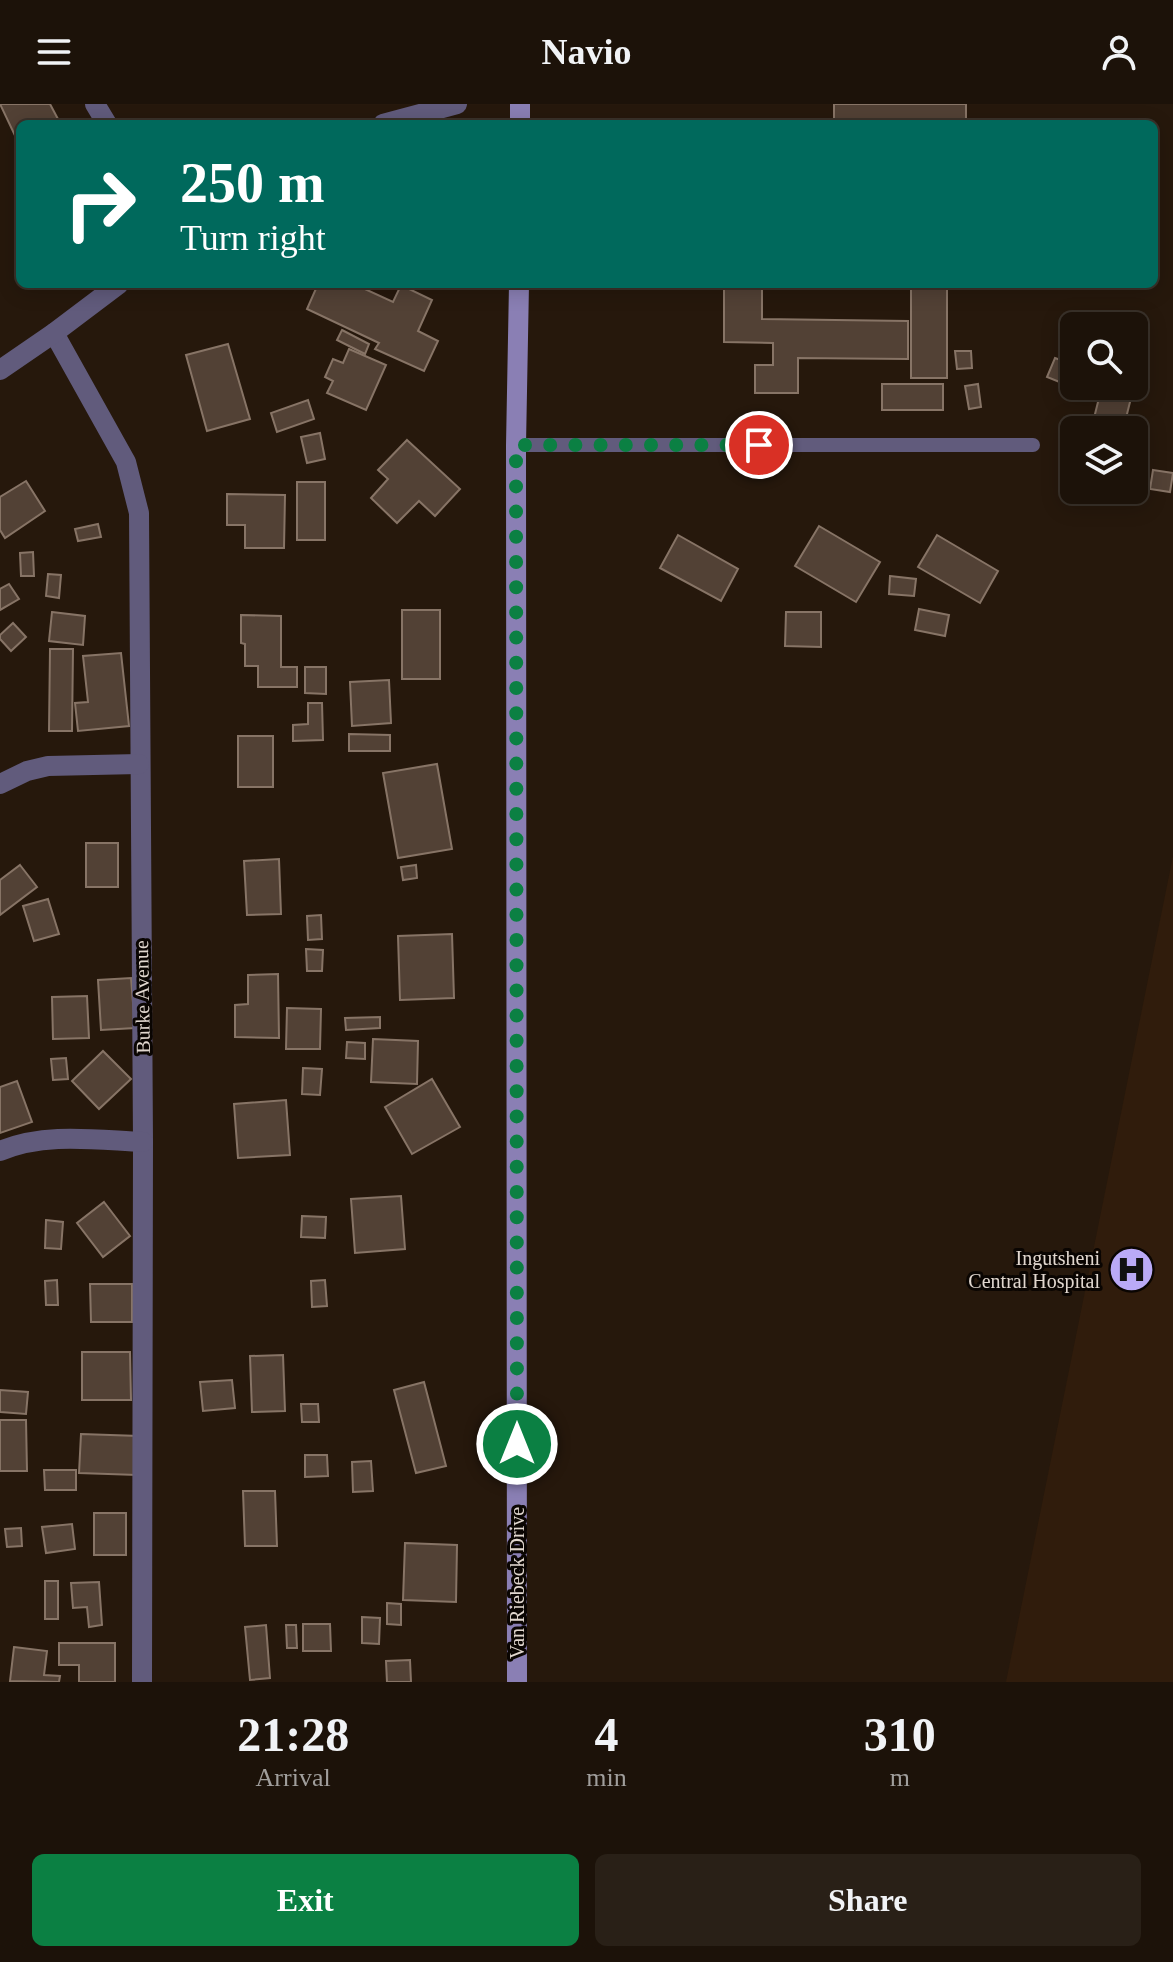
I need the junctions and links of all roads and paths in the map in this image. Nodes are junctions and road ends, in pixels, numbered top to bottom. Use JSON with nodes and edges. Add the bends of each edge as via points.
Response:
{"nodes":[{"id":1,"x":457,"y":104,"type":"edge"},
{"id":2,"x":398,"y":120,"type":"edge"},
{"id":3,"x":114,"y":288,"type":"edge"},
{"id":4,"x":519,"y":288,"type":"edge"},
{"id":5,"x":54,"y":333,"type":"junction"},
{"id":6,"x":0,"y":370,"type":"edge"},
{"id":7,"x":516,"y":445,"type":"junction"},
{"id":8,"x":1033,"y":445,"type":"dead end"},
{"id":9,"x":139,"y":764,"type":"junction"},
{"id":10,"x":0,"y":784,"type":"edge"},
{"id":11,"x":143,"y":1142,"type":"junction"},
{"id":12,"x":0,"y":1151,"type":"edge"},
{"id":13,"x":142,"y":1682,"type":"edge"},
{"id":14,"x":517,"y":1682,"type":"edge"}],
"edges":[{"from":1,"to":2,"type":"street"},
{"from":3,"to":5,"type":"street"},
{"from":4,"to":7,"type":"street","name":"Van Riebeck Drive"},
{"from":5,"to":6,"type":"street"},
{"from":5,"to":9,"type":"street","name":"Burke Avenue","via":[[126,462],[139,513]]},
{"from":7,"to":8,"type":"lane"},
{"from":7,"to":14,"type":"street","name":"Van Riebeck Drive"},
{"from":9,"to":10,"type":"street","via":[[48,766]]},
{"from":9,"to":11,"type":"street","name":"Burke Avenue"},
{"from":11,"to":12,"type":"street","via":[[45,1139]]},
{"from":11,"to":13,"type":"street","name":"Burke Avenue"}]}
